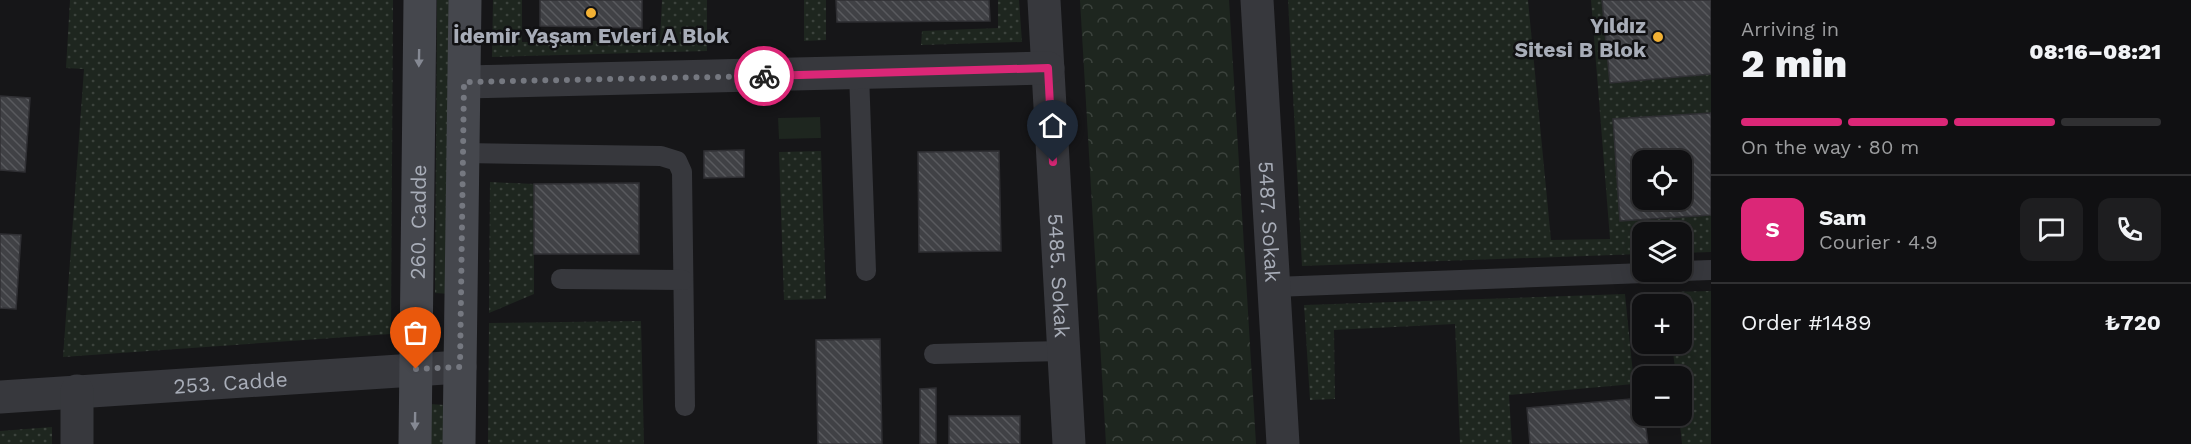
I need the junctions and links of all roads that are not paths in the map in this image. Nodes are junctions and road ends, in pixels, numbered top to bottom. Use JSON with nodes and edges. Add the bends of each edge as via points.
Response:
{"nodes":[{"id":1,"x":420,"y":0,"type":"edge"},
{"id":2,"x":465,"y":0,"type":"edge"},
{"id":3,"x":1044,"y":0,"type":"edge"},
{"id":4,"x":1257,"y":0,"type":"edge"},
{"id":5,"x":1048,"y":68,"type":"junction"},
{"id":6,"x":859,"y":73,"type":"junction"},
{"id":7,"x":464,"y":82,"type":"junction"},
{"id":8,"x":462,"y":153,"type":"junction"},
{"id":9,"x":1711,"y":270,"type":"edge"},
{"id":10,"x":866,"y":271,"type":"dead end"},
{"id":11,"x":1692,"y":271,"type":"edge"},
{"id":12,"x":1632,"y":274,"type":"edge"},
{"id":13,"x":561,"y":279,"type":"dead end"},
{"id":14,"x":683,"y":280,"type":"junction"},
{"id":15,"x":1274,"y":287,"type":"junction"},
{"id":16,"x":1064,"y":351,"type":"junction"},
{"id":17,"x":934,"y":354,"type":"dead end"},
{"id":18,"x":460,"y":367,"type":"junction"},
{"id":19,"x":416,"y":369,"type":"junction"},
{"id":20,"x":77,"y":391,"type":"junction"},
{"id":21,"x":0,"y":397,"type":"edge"},
{"id":22,"x":685,"y":406,"type":"dead end"},
{"id":23,"x":76,"y":444,"type":"edge"},
{"id":24,"x":415,"y":444,"type":"edge"},
{"id":25,"x":459,"y":444,"type":"edge"},
{"id":26,"x":1069,"y":444,"type":"edge"},
{"id":27,"x":1283,"y":444,"type":"edge"}],
"edges":[{"from":1,"to":19,"type":"street","name":"260. Cadde","one_way":true},
{"from":2,"to":7,"type":"street"},
{"from":3,"to":5,"type":"street","name":"5485. Sokak"},
{"from":4,"to":15,"type":"street","name":"5487. Sokak"},
{"from":5,"to":6,"type":"street"},
{"from":5,"to":16,"type":"street","name":"5485. Sokak"},
{"from":6,"to":7,"type":"street"},
{"from":6,"to":10,"type":"lane"},
{"from":7,"to":8,"type":"street"},
{"from":8,"to":14,"type":"lane","via":[[661,156],[677,161],[682,172]]},
{"from":8,"to":18,"type":"street"},
{"from":9,"to":11,"type":"lane"},
{"from":12,"to":15,"type":"lane"},
{"from":13,"to":14,"type":"lane"},
{"from":14,"to":22,"type":"lane"},
{"from":15,"to":27,"type":"street","name":"5487. Sokak"},
{"from":16,"to":17,"type":"lane"},
{"from":16,"to":26,"type":"street","name":"5485. Sokak"},
{"from":18,"to":19,"type":"street","name":"253. Cadde"},
{"from":18,"to":25,"type":"street"},
{"from":19,"to":20,"type":"street","name":"253. Cadde"},
{"from":19,"to":24,"type":"street","name":"260. Cadde","one_way":true},
{"from":20,"to":21,"type":"street","name":"253. Cadde"},
{"from":20,"to":23,"type":"street"}]}
